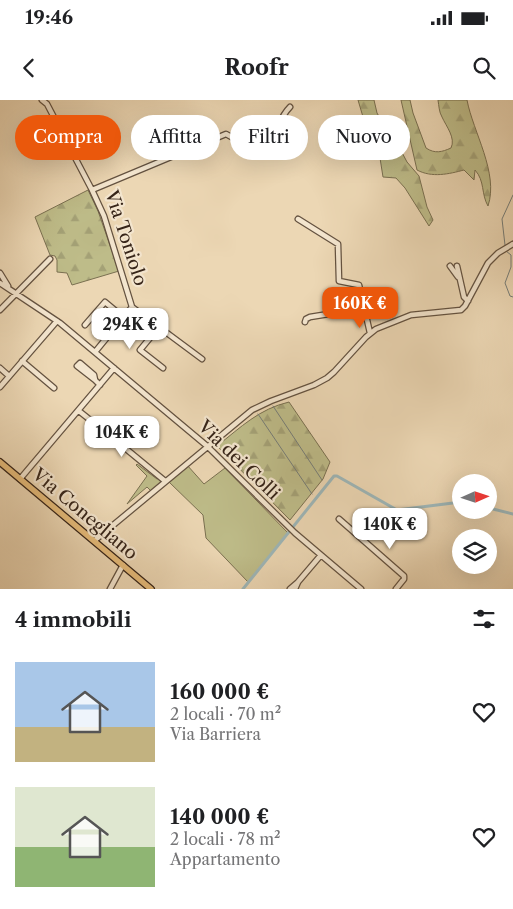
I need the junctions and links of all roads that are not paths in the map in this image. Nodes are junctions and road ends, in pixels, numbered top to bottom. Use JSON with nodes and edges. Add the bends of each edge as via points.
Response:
{"nodes":[{"id":1,"x":42,"y":100,"type":"edge"},
{"id":2,"x":290,"y":107,"type":"dead end"},
{"id":3,"x":92,"y":190,"type":"junction"},
{"id":4,"x":298,"y":219,"type":"dead end"},
{"id":5,"x":513,"y":244,"type":"edge"},
{"id":6,"x":50,"y":259,"type":"dead end"},
{"id":7,"x":450,"y":266,"type":"dead end"},
{"id":8,"x":457,"y":266,"type":"dead end"},
{"id":9,"x":0,"y":273,"type":"edge"},
{"id":10,"x":459,"y":278,"type":"junction"},
{"id":11,"x":0,"y":283,"type":"edge"},
{"id":12,"x":14,"y":293,"type":"junction"},
{"id":13,"x":468,"y":301,"type":"junction"},
{"id":14,"x":362,"y":305,"type":"junction"},
{"id":15,"x":132,"y":307,"type":"junction"},
{"id":16,"x":0,"y":310,"type":"edge"},
{"id":17,"x":124,"y":317,"type":"junction"},
{"id":18,"x":57,"y":320,"type":"junction"},
{"id":19,"x":305,"y":322,"type":"dead end"},
{"id":20,"x":85,"y":325,"type":"dead end"},
{"id":21,"x":159,"y":327,"type":"junction"},
{"id":22,"x":370,"y":333,"type":"junction"},
{"id":23,"x":94,"y":352,"type":"junction"},
{"id":24,"x":202,"y":359,"type":"dead end"},
{"id":25,"x":22,"y":361,"type":"junction"},
{"id":26,"x":0,"y":368,"type":"edge"},
{"id":27,"x":114,"y":368,"type":"junction"},
{"id":28,"x":163,"y":368,"type":"dead end"},
{"id":29,"x":9,"y":376,"type":"junction"},
{"id":30,"x":95,"y":380,"type":"dead end"},
{"id":31,"x":100,"y":385,"type":"junction"},
{"id":32,"x":0,"y":386,"type":"edge"},
{"id":33,"x":54,"y":388,"type":"dead end"},
{"id":34,"x":79,"y":411,"type":"junction"},
{"id":35,"x":207,"y":446,"type":"junction"},
{"id":36,"x":0,"y":462,"type":"edge"},
{"id":37,"x":20,"y":479,"type":"junction"},
{"id":38,"x":165,"y":481,"type":"junction"},
{"id":39,"x":339,"y":519,"type":"dead end"},
{"id":40,"x":94,"y":541,"type":"junction"},
{"id":41,"x":321,"y":555,"type":"junction"},
{"id":42,"x":123,"y":565,"type":"junction"},
{"id":43,"x":298,"y":582,"type":"junction"},
{"id":44,"x":110,"y":589,"type":"edge"},
{"id":45,"x":151,"y":589,"type":"edge"},
{"id":46,"x":290,"y":589,"type":"edge"},
{"id":47,"x":295,"y":589,"type":"edge"},
{"id":48,"x":361,"y":589,"type":"edge"},
{"id":49,"x":396,"y":589,"type":"edge"}],
"edges":[{"from":1,"to":3,"type":"street"},
{"from":2,"to":3,"type":"street","name":"Via Toniolo","via":[[282,115],[273,137],[250,149],[242,150],[235,139],[226,134]]},
{"from":3,"to":15,"type":"street","name":"Via Toniolo","via":[[104,216]]},
{"from":4,"to":14,"type":"street","via":[[338,244],[339,281],[358,285]]},
{"from":5,"to":13,"type":"street","via":[[488,263]]},
{"from":6,"to":12,"type":"street"},
{"from":7,"to":10,"type":"street"},
{"from":8,"to":10,"type":"street"},
{"from":9,"to":12,"type":"street"},
{"from":10,"to":13,"type":"street"},
{"from":11,"to":12,"type":"street","name":"Via dei Colli"},
{"from":12,"to":16,"type":"street"},
{"from":12,"to":18,"type":"street","name":"Via dei Colli"},
{"from":13,"to":22,"type":"street","via":[[461,310],[411,315]]},
{"from":14,"to":19,"type":"street","via":[[310,317]]},
{"from":14,"to":22,"type":"street"},
{"from":15,"to":17,"type":"street","name":"Via Toniolo"},
{"from":15,"to":21,"type":"street"},
{"from":17,"to":20,"type":"street","via":[[105,302]]},
{"from":17,"to":23,"type":"street","name":"Via Toniolo"},
{"from":18,"to":23,"type":"street","name":"Via dei Colli"},
{"from":18,"to":25,"type":"street"},
{"from":21,"to":24,"type":"street"},
{"from":21,"to":28,"type":"street","via":[[140,350]]},
{"from":22,"to":35,"type":"street","via":[[326,378],[255,408]]},
{"from":23,"to":27,"type":"street","name":"Via dei Colli"},
{"from":25,"to":29,"type":"street"},
{"from":25,"to":33,"type":"street"},
{"from":26,"to":29,"type":"street"},
{"from":27,"to":31,"type":"street"},
{"from":27,"to":35,"type":"street","name":"Via dei Colli"},
{"from":29,"to":32,"type":"street"},
{"from":30,"to":31,"type":"street"},
{"from":31,"to":34,"type":"street"},
{"from":34,"to":37,"type":"street"},
{"from":34,"to":38,"type":"street"},
{"from":35,"to":38,"type":"street"},
{"from":35,"to":41,"type":"street","name":"Via dei Colli","via":[[290,529]]},
{"from":36,"to":37,"type":"main road","name":"Via Conegliano"},
{"from":37,"to":40,"type":"main road","name":"Via Conegliano"},
{"from":38,"to":40,"type":"street"},
{"from":39,"to":49,"type":"street","via":[[404,576]]},
{"from":40,"to":42,"type":"main road","name":"Via Conegliano"},
{"from":41,"to":43,"type":"street"},
{"from":41,"to":48,"type":"street","name":"Via dei Colli"},
{"from":42,"to":44,"type":"street"},
{"from":42,"to":45,"type":"main road","name":"Via Conegliano"},
{"from":43,"to":46,"type":"street"},
{"from":43,"to":47,"type":"street"}]}
